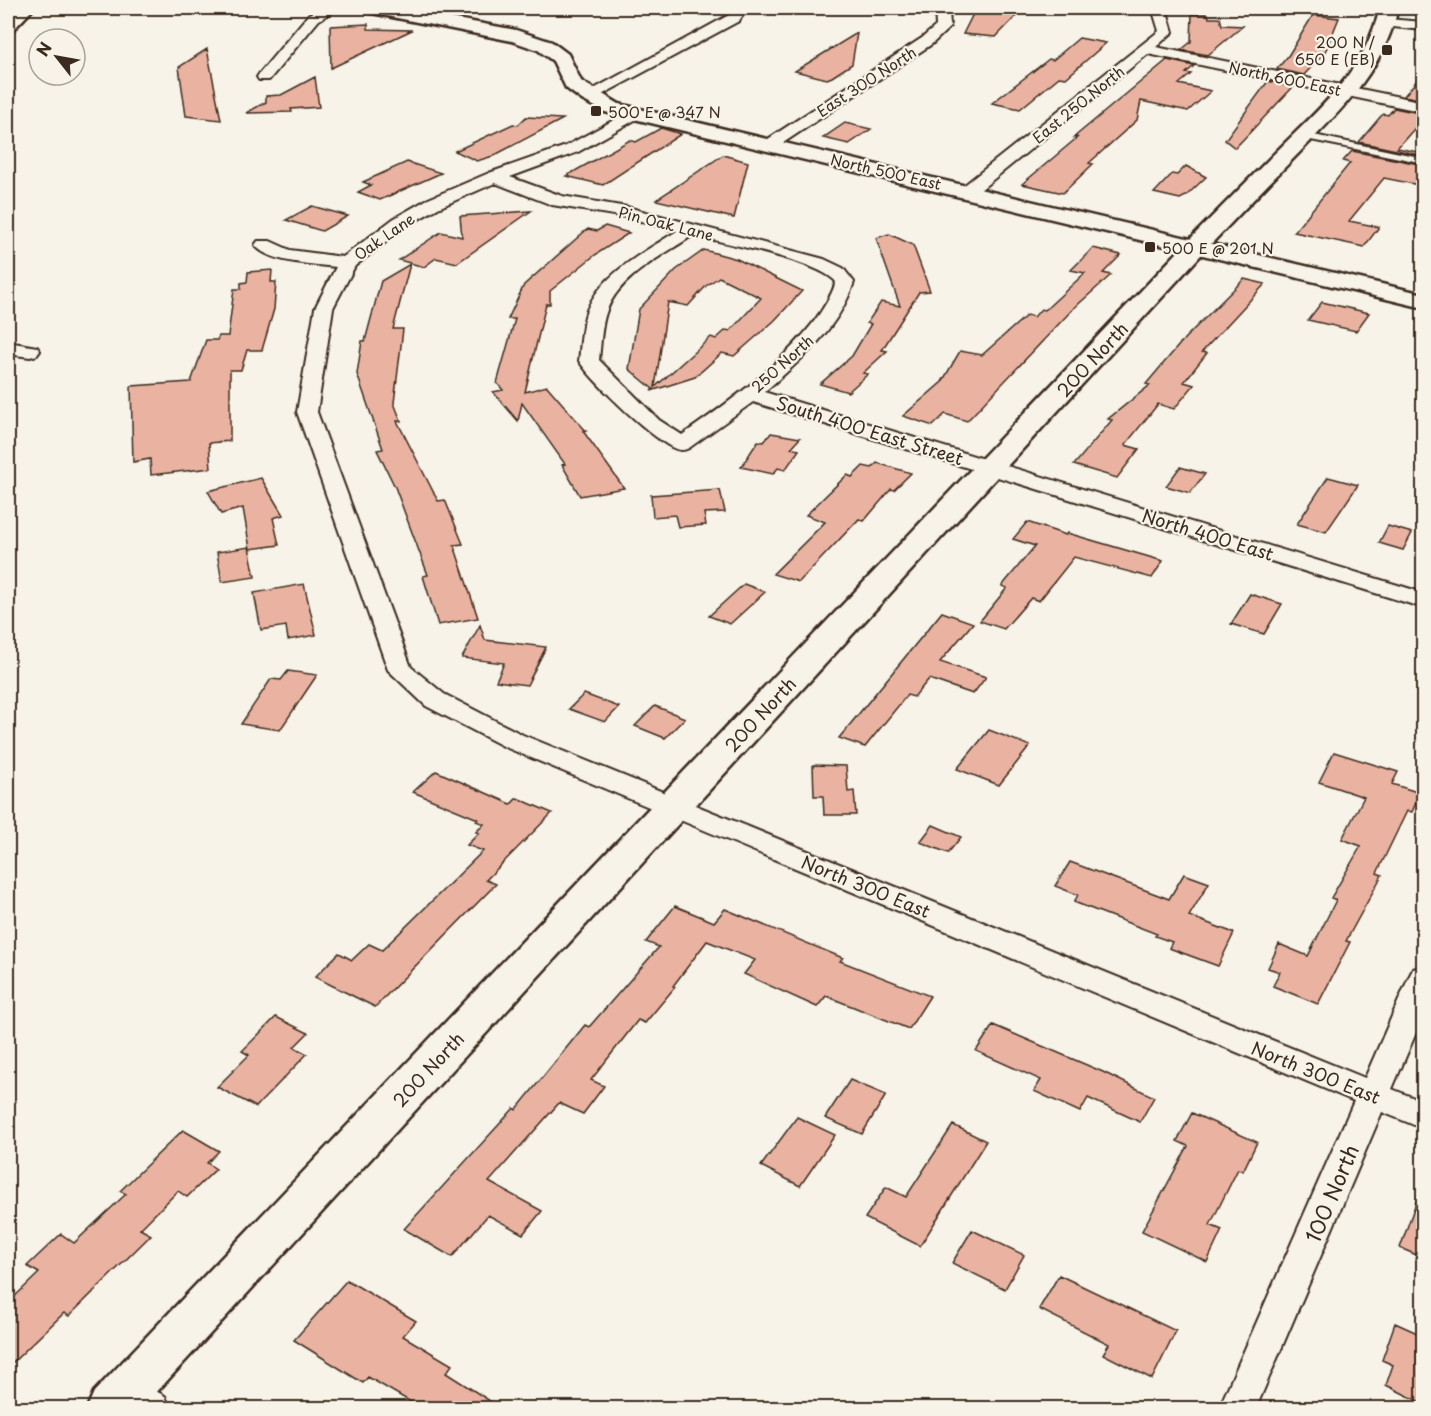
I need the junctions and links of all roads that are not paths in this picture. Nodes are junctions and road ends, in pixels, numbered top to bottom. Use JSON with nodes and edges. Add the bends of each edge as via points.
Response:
{"nodes":[{"id":1,"x":25,"y":8,"type":"edge"},
{"id":2,"x":332,"y":8,"type":"edge"},
{"id":3,"x":372,"y":8,"type":"edge"},
{"id":4,"x":738,"y":8,"type":"edge"},
{"id":5,"x":942,"y":8,"type":"edge"},
{"id":6,"x":1159,"y":8,"type":"edge"},
{"id":7,"x":1388,"y":15,"type":"edge"},
{"id":8,"x":8,"y":25,"type":"edge"},
{"id":9,"x":1424,"y":27,"type":"edge"},
{"id":10,"x":1146,"y":49,"type":"junction"},
{"id":11,"x":264,"y":77,"type":"dead end"},
{"id":12,"x":1346,"y":91,"type":"junction"},
{"id":13,"x":589,"y":96,"type":"junction"},
{"id":14,"x":1424,"y":106,"type":"edge"},
{"id":15,"x":636,"y":113,"type":"junction"},
{"id":16,"x":1304,"y":136,"type":"junction"},
{"id":17,"x":771,"y":144,"type":"junction"},
{"id":18,"x":1424,"y":161,"type":"edge"},
{"id":19,"x":495,"y":177,"type":"junction"},
{"id":20,"x":968,"y":191,"type":"junction"},
{"id":21,"x":692,"y":228,"type":"junction"},
{"id":22,"x":264,"y":245,"type":"dead end"},
{"id":23,"x":1197,"y":246,"type":"junction"},
{"id":24,"x":347,"y":263,"type":"junction"},
{"id":25,"x":837,"y":272,"type":"joint"},
{"id":26,"x":1424,"y":302,"type":"edge"},
{"id":27,"x":8,"y":348,"type":"edge"},
{"id":28,"x":30,"y":351,"type":"dead end"},
{"id":29,"x":748,"y":394,"type":"junction"},
{"id":30,"x":992,"y":467,"type":"junction"},
{"id":31,"x":371,"y":588,"type":"joint"},
{"id":32,"x":1424,"y":601,"type":"edge"},
{"id":33,"x":673,"y":807,"type":"junction"},
{"id":34,"x":1424,"y":977,"type":"edge"},
{"id":35,"x":1373,"y":1096,"type":"junction"},
{"id":36,"x":1424,"y":1116,"type":"edge"},
{"id":37,"x":130,"y":1403,"type":"edge"},
{"id":38,"x":1238,"y":1408,"type":"edge"}],
"edges":[{"from":1,"to":8,"type":"main road"},
{"from":2,"to":11,"type":"street","via":[[314,17]]},
{"from":3,"to":13,"type":"main road","name":"North 500 East","via":[[516,36],[546,46],[561,58],[573,84]]},
{"from":4,"to":13,"type":"street","via":[[734,18]]},
{"from":5,"to":17,"type":"street","name":"East 300 North","via":[[944,27],[927,41]]},
{"from":6,"to":10,"type":"street","name":"East 250 North","via":[[1166,32]]},
{"from":7,"to":9,"type":"street"},
{"from":7,"to":12,"type":"main road","name":"200 North","via":[[1370,58]]},
{"from":10,"to":12,"type":"street","name":"North 600 East"},
{"from":10,"to":20,"type":"street","name":"East 250 North"},
{"from":12,"to":14,"type":"street","name":"North 600 East"},
{"from":12,"to":16,"type":"main road","name":"200 North"},
{"from":13,"to":15,"type":"main road","name":"North 500 East","via":[[612,108]]},
{"from":15,"to":17,"type":"main road","name":"North 500 East"},
{"from":15,"to":19,"type":"street","name":"Oak Lane","via":[[572,149]]},
{"from":16,"to":18,"type":"lane"},
{"from":16,"to":23,"type":"main road","name":"200 North"},
{"from":17,"to":20,"type":"main road","name":"North 500 East"},
{"from":19,"to":21,"type":"street","name":"Pin Oak Lane","via":[[558,201]]},
{"from":19,"to":24,"type":"street","name":"Oak Lane","via":[[399,223]]},
{"from":20,"to":23,"type":"main road","name":"North 500 East"},
{"from":21,"to":25,"type":"street","name":"Pin Oak Lane","via":[[818,263]]},
{"from":21,"to":29,"type":"street","name":"250 North","via":[[610,290],[597,309],[589,361],[651,424],[682,444]]},
{"from":22,"to":24,"type":"street","via":[[286,255]]},
{"from":23,"to":26,"type":"main road","name":"North 500 East"},
{"from":23,"to":30,"type":"main road","name":"200 North"},
{"from":24,"to":31,"type":"street","name":"Oak Lane","via":[[324,308],[307,412]]},
{"from":25,"to":29,"type":"street","name":"250 North","via":[[845,282],[844,293],[831,315],[801,350]]},
{"from":27,"to":28,"type":"street"},
{"from":29,"to":30,"type":"street","name":"South 400 East Street"},
{"from":30,"to":32,"type":"street","name":"North 400 East"},
{"from":30,"to":33,"type":"main road","name":"200 North"},
{"from":31,"to":33,"type":"street","name":"North 300 East","via":[[400,670],[435,700],[514,741]]},
{"from":33,"to":35,"type":"street","name":"North 300 East"},
{"from":33,"to":37,"type":"main road","name":"200 North"},
{"from":34,"to":35,"type":"street","name":"100 North"},
{"from":35,"to":36,"type":"street","name":"North 300 East"},
{"from":35,"to":38,"type":"street","name":"100 North"}]}
